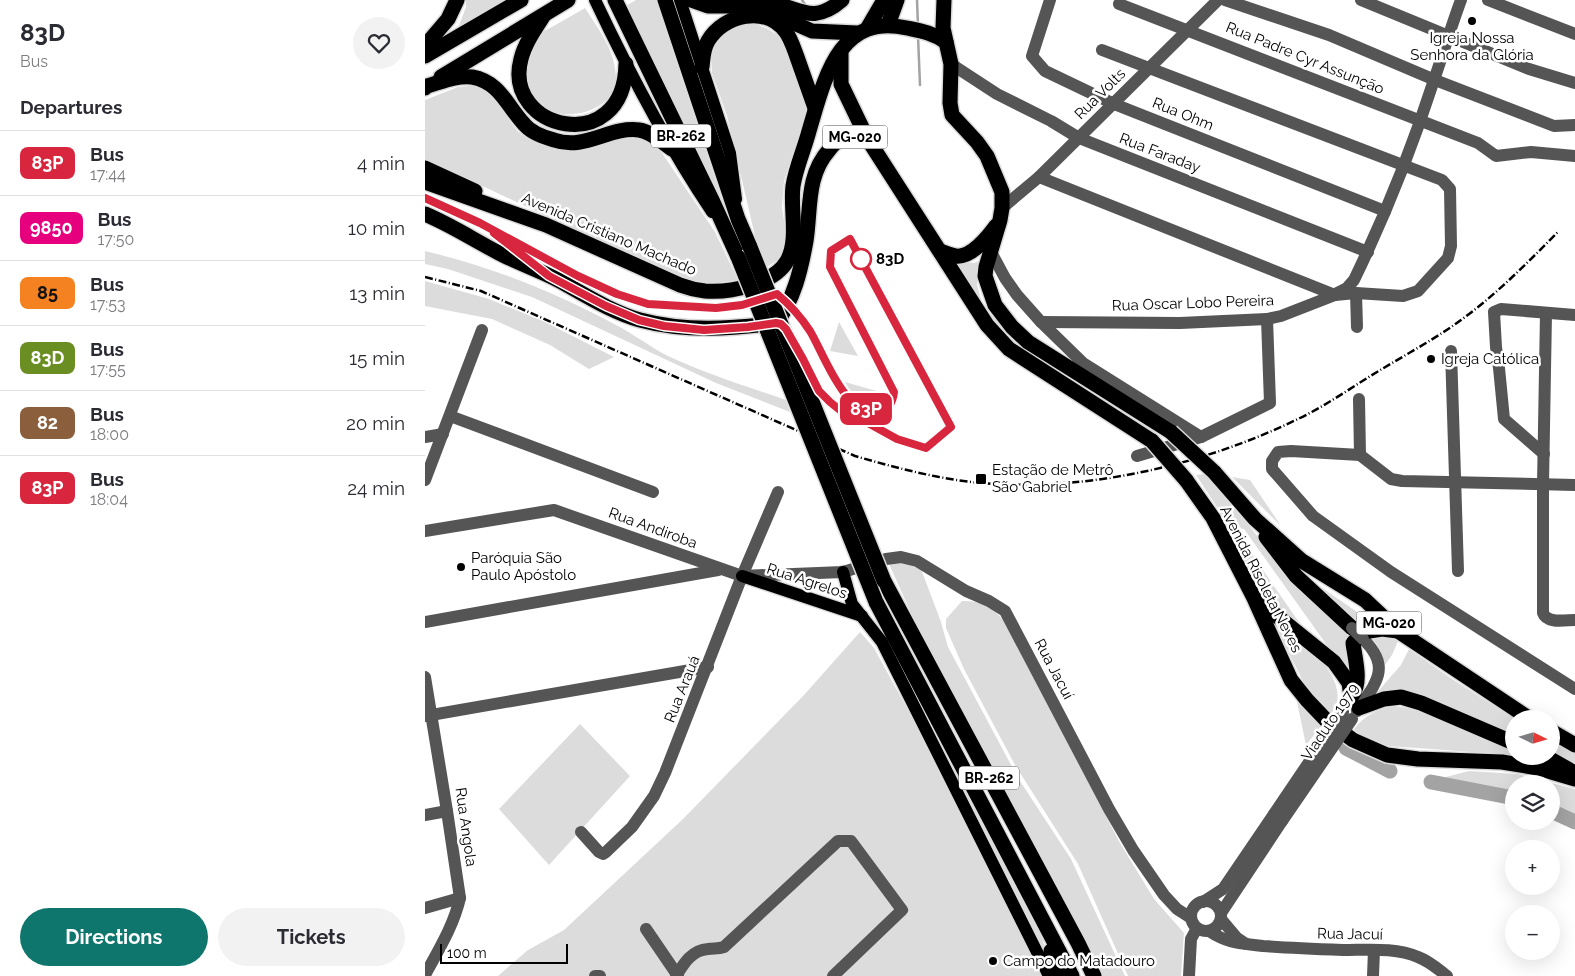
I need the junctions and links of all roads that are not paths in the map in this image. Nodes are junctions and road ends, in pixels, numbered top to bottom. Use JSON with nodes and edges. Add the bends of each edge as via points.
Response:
{"nodes":[{"id":1,"x":457,"y":0,"type":"edge"},
{"id":2,"x":521,"y":0,"type":"edge"},
{"id":3,"x":568,"y":0,"type":"edge"},
{"id":4,"x":595,"y":0,"type":"edge"},
{"id":5,"x":615,"y":0,"type":"edge"},
{"id":6,"x":665,"y":0,"type":"edge"},
{"id":7,"x":680,"y":0,"type":"edge"},
{"id":8,"x":691,"y":0,"type":"edge"},
{"id":9,"x":842,"y":0,"type":"edge"},
{"id":10,"x":884,"y":0,"type":"edge"},
{"id":11,"x":897,"y":0,"type":"edge"},
{"id":12,"x":944,"y":0,"type":"edge"},
{"id":13,"x":1050,"y":0,"type":"edge"},
{"id":14,"x":1218,"y":0,"type":"edge"},
{"id":15,"x":1225,"y":0,"type":"edge"},
{"id":16,"x":1361,"y":0,"type":"edge"},
{"id":17,"x":1461,"y":0,"type":"edge"},
{"id":18,"x":1488,"y":0,"type":"edge"},
{"id":19,"x":1119,"y":4,"type":"dead end"},
{"id":20,"x":755,"y":6,"type":"junction"},
{"id":21,"x":544,"y":14,"type":"junction"},
{"id":22,"x":895,"y":26,"type":"junction"},
{"id":23,"x":1188,"y":30,"type":"junction"},
{"id":24,"x":862,"y":31,"type":"junction"},
{"id":25,"x":1575,"y":34,"type":"edge"},
{"id":26,"x":1448,"y":35,"type":"junction"},
{"id":27,"x":946,"y":42,"type":"junction"},
{"id":28,"x":425,"y":46,"type":"edge"},
{"id":29,"x":1102,"y":50,"type":"dead end"},
{"id":30,"x":841,"y":51,"type":"junction"},
{"id":31,"x":425,"y":56,"type":"edge"},
{"id":32,"x":626,"y":64,"type":"junction"},
{"id":33,"x":951,"y":64,"type":"junction"},
{"id":34,"x":702,"y":67,"type":"junction"},
{"id":35,"x":1149,"y":68,"type":"junction"},
{"id":36,"x":1435,"y":80,"type":"junction"},
{"id":37,"x":1575,"y":83,"type":"edge"},
{"id":38,"x":426,"y":87,"type":"edge"},
{"id":39,"x":1114,"y":104,"type":"junction"},
{"id":40,"x":815,"y":108,"type":"junction"},
{"id":41,"x":1419,"y":121,"type":"junction"},
{"id":42,"x":1575,"y":125,"type":"edge"},
{"id":43,"x":867,"y":138,"type":"junction"},
{"id":44,"x":1079,"y":138,"type":"junction"},
{"id":45,"x":672,"y":149,"type":"junction"},
{"id":46,"x":1575,"y":156,"type":"edge"},
{"id":47,"x":1403,"y":166,"type":"junction"},
{"id":48,"x":425,"y":168,"type":"edge"},
{"id":49,"x":1039,"y":177,"type":"junction"},
{"id":50,"x":425,"y":182,"type":"edge"},
{"id":51,"x":1385,"y":211,"type":"junction"},
{"id":52,"x":425,"y":214,"type":"edge"},
{"id":53,"x":1001,"y":214,"type":"junction"},
{"id":54,"x":738,"y":219,"type":"junction"},
{"id":55,"x":546,"y":225,"type":"junction"},
{"id":56,"x":729,"y":237,"type":"junction"},
{"id":57,"x":992,"y":248,"type":"junction"},
{"id":58,"x":940,"y":251,"type":"junction"},
{"id":59,"x":1368,"y":252,"type":"junction"},
{"id":60,"x":985,"y":276,"type":"junction"},
{"id":61,"x":1356,"y":292,"type":"junction"},
{"id":62,"x":1017,"y":295,"type":"junction"},
{"id":63,"x":1335,"y":295,"type":"junction"},
{"id":64,"x":1546,"y":313,"type":"junction"},
{"id":65,"x":1575,"y":315,"type":"edge"},
{"id":66,"x":1267,"y":319,"type":"junction"},
{"id":67,"x":1041,"y":322,"type":"junction"},
{"id":68,"x":1357,"y":328,"type":"dead end"},
{"id":69,"x":482,"y":330,"type":"dead end"},
{"id":70,"x":1451,"y":351,"type":"dead end"},
{"id":71,"x":1359,"y":398,"type":"dead end"},
{"id":72,"x":450,"y":416,"type":"junction"},
{"id":73,"x":1175,"y":428,"type":"junction"},
{"id":74,"x":443,"y":434,"type":"junction"},
{"id":75,"x":425,"y":437,"type":"edge"},
{"id":76,"x":1201,"y":437,"type":"junction"},
{"id":77,"x":1544,"y":454,"type":"junction"},
{"id":78,"x":1359,"y":455,"type":"junction"},
{"id":79,"x":1137,"y":456,"type":"dead end"},
{"id":80,"x":425,"y":480,"type":"edge"},
{"id":81,"x":1455,"y":483,"type":"junction"},
{"id":82,"x":1543,"y":484,"type":"junction"},
{"id":83,"x":1575,"y":485,"type":"edge"},
{"id":84,"x":653,"y":492,"type":"dead end"},
{"id":85,"x":778,"y":492,"type":"dead end"},
{"id":86,"x":1255,"y":518,"type":"junction"},
{"id":87,"x":425,"y":531,"type":"edge"},
{"id":88,"x":721,"y":569,"type":"junction"},
{"id":89,"x":1458,"y":571,"type":"dead end"},
{"id":90,"x":843,"y":572,"type":"junction"},
{"id":91,"x":742,"y":576,"type":"junction"},
{"id":92,"x":1253,"y":596,"type":"junction"},
{"id":93,"x":862,"y":616,"type":"junction"},
{"id":94,"x":1575,"y":620,"type":"edge"},
{"id":95,"x":425,"y":622,"type":"edge"},
{"id":96,"x":1352,"y":628,"type":"joint"},
{"id":97,"x":1398,"y":631,"type":"junction"},
{"id":98,"x":708,"y":667,"type":"junction"},
{"id":99,"x":425,"y":677,"type":"edge"},
{"id":100,"x":1575,"y":689,"type":"edge"},
{"id":101,"x":1351,"y":709,"type":"junction"},
{"id":102,"x":1516,"y":710,"type":"edge"},
{"id":103,"x":428,"y":716,"type":"edge"},
{"id":104,"x":1560,"y":736,"type":"edge"},
{"id":105,"x":1505,"y":739,"type":"edge"},
{"id":106,"x":1575,"y":745,"type":"edge"},
{"id":107,"x":1560,"y":764,"type":"edge"},
{"id":108,"x":1575,"y":773,"type":"edge"},
{"id":109,"x":1575,"y":778,"type":"edge"},
{"id":110,"x":447,"y":811,"type":"junction"},
{"id":111,"x":425,"y":815,"type":"edge"},
{"id":112,"x":1278,"y":818,"type":"junction"},
{"id":113,"x":581,"y":832,"type":"dead end"},
{"id":114,"x":1163,"y":895,"type":"junction"},
{"id":115,"x":459,"y":898,"type":"junction"},
{"id":116,"x":1200,"y":903,"type":"junction"},
{"id":117,"x":427,"y":908,"type":"edge"},
{"id":118,"x":1037,"y":909,"type":"junction"},
{"id":119,"x":1221,"y":916,"type":"junction"},
{"id":120,"x":1199,"y":926,"type":"junction"},
{"id":121,"x":646,"y":929,"type":"dead end"},
{"id":122,"x":1246,"y":944,"type":"junction"},
{"id":123,"x":1374,"y":950,"type":"junction"},
{"id":124,"x":425,"y":975,"type":"edge"},
{"id":125,"x":595,"y":976,"type":"edge"},
{"id":126,"x":600,"y":976,"type":"edge"},
{"id":127,"x":677,"y":976,"type":"edge"},
{"id":128,"x":833,"y":976,"type":"edge"},
{"id":129,"x":1049,"y":976,"type":"edge"},
{"id":130,"x":1059,"y":976,"type":"edge"},
{"id":131,"x":1072,"y":976,"type":"edge"},
{"id":132,"x":1094,"y":976,"type":"edge"},
{"id":133,"x":1189,"y":976,"type":"edge"},
{"id":134,"x":1373,"y":976,"type":"edge"},
{"id":135,"x":1447,"y":976,"type":"edge"}],
"edges":[{"from":1,"to":28,"type":"highway","via":[[444,24]]},
{"from":2,"to":31,"type":"highway"},
{"from":3,"to":21,"type":"highway"},
{"from":4,"to":32,"type":"main road","number":"BR-262"},
{"from":5,"to":56,"type":"highway","number":"BR-262"},
{"from":6,"to":54,"type":"highway","number":"BR-262"},
{"from":7,"to":34,"type":"main road","number":"BR-262"},
{"from":8,"to":20,"type":"highway","via":[[708,6]]},
{"from":9,"to":20,"type":"highway","via":[[831,9],[813,14],[773,3]]},
{"from":10,"to":24,"type":"highway"},
{"from":11,"to":22,"type":"highway"},
{"from":12,"to":27,"type":"highway"},
{"from":13,"to":39,"type":"street","name":"Rua Ohm","via":[[1032,56],[1045,71]]},
{"from":14,"to":23,"type":"street","name":"Rua Volts"},
{"from":15,"to":36,"type":"street","via":[[1329,35]]},
{"from":16,"to":26,"type":"street"},
{"from":17,"to":26,"type":"street"},
{"from":18,"to":25,"type":"street"},
{"from":19,"to":23,"type":"street","name":"Rua Padre Cyr Assunção"},
{"from":20,"to":24,"type":"highway","via":[[812,31]]},
{"from":21,"to":32,"type":"highway","via":[[526,46],[519,76],[523,91],[542,115],[571,125],[600,117],[621,95],[626,80]]},
{"from":21,"to":38,"type":"highway"},
{"from":22,"to":24,"type":"highway"},
{"from":22,"to":27,"type":"highway","via":[[935,34]]},
{"from":23,"to":35,"type":"street","name":"Rua Volts"},
{"from":23,"to":41,"type":"street","name":"Rua Padre Cyr Assunção"},
{"from":24,"to":30,"type":"highway"},
{"from":26,"to":36,"type":"street"},
{"from":26,"to":37,"type":"street","via":[[1529,69]]},
{"from":27,"to":33,"type":"highway"},
{"from":29,"to":35,"type":"street"},
{"from":30,"to":40,"type":"highway","via":[[829,69]]},
{"from":30,"to":43,"type":"highway","number":"MG-020","via":[[841,84]]},
{"from":32,"to":45,"type":"main road","number":"BR-262"},
{"from":33,"to":44,"type":"street","name":"Rua Faraday","via":[[997,94]]},
{"from":33,"to":53,"type":"highway","via":[[952,115],[987,156],[1002,192]]},
{"from":34,"to":40,"type":"highway","via":[[708,40],[725,24],[745,16],[769,19],[789,36]]},
{"from":34,"to":54,"type":"main road","number":"BR-262","via":[[730,153]]},
{"from":35,"to":39,"type":"street","name":"Rua Volts"},
{"from":35,"to":47,"type":"street"},
{"from":36,"to":41,"type":"street"},
{"from":36,"to":42,"type":"street","via":[[1554,126]]},
{"from":38,"to":45,"type":"highway","via":[[457,78],[481,80],[500,93],[524,125],[557,142],[589,141],[621,131],[639,130]]},
{"from":39,"to":44,"type":"street","name":"Rua Volts"},
{"from":39,"to":51,"type":"street","name":"Rua Ohm"},
{"from":40,"to":55,"type":"highway","name":"Avenida Cristiano Machado","number":"MG-020","via":[[793,186],[793,234],[788,260],[780,270],[757,284],[718,291],[695,290]]},
{"from":41,"to":46,"type":"street","name":"Rua Padre Cyr Assunção","via":[[1478,144],[1496,156],[1531,152]]},
{"from":41,"to":47,"type":"street"},
{"from":43,"to":52,"type":"highway","number":"MG-020","via":[[841,139],[824,155],[812,180],[806,239],[793,293],[776,323],[704,330],[639,320]]},
{"from":43,"to":58,"type":"highway","number":"MG-020"},
{"from":44,"to":49,"type":"street","name":"Rua Volts"},
{"from":44,"to":59,"type":"street","name":"Rua Faraday"},
{"from":45,"to":56,"type":"main road","number":"BR-262"},
{"from":47,"to":51,"type":"street"},
{"from":47,"to":61,"type":"street","name":"Rua Oscar Lobo Pereira","via":[[1442,180],[1450,189],[1451,246],[1447,258],[1418,291],[1403,296]]},
{"from":48,"to":55,"type":"highway","via":[[514,206]]},
{"from":49,"to":53,"type":"street","name":"Rua Volts"},
{"from":49,"to":63,"type":"street"},
{"from":50,"to":55,"type":"highway","name":"Avenida Cristiano Machado","number":"MG-020"},
{"from":51,"to":59,"type":"street"},
{"from":53,"to":57,"type":"highway"},
{"from":53,"to":58,"type":"highway","via":[[989,236],[977,248],[957,257]]},
{"from":54,"to":132,"type":"highway","number":"BR-262","bridge":true,"via":[[884,581]]},
{"from":56,"to":118,"type":"highway","number":"BR-262","bridge":true,"via":[[876,602]]},
{"from":57,"to":60,"type":"highway"},
{"from":57,"to":62,"type":"street","via":[[1005,278]]},
{"from":58,"to":92,"type":"highway","name":"Avenida Risoleta Neves","number":"MG-020","bridge":true,"via":[[987,325],[1009,349],[1152,440],[1213,518]]},
{"from":59,"to":63,"type":"street","via":[[1354,280]]},
{"from":60,"to":62,"type":"street"},
{"from":60,"to":73,"type":"highway","name":"Avenida Risoleta Neves","number":"MG-020","via":[[995,305],[1028,342]]},
{"from":61,"to":63,"type":"street","name":"Rua Oscar Lobo Pereira"},
{"from":61,"to":68,"type":"street"},
{"from":62,"to":67,"type":"street"},
{"from":63,"to":66,"type":"street","name":"Rua Oscar Lobo Pereira"},
{"from":64,"to":65,"type":"street"},
{"from":64,"to":77,"type":"street"},
{"from":64,"to":77,"type":"street","via":[[1501,309],[1494,312],[1502,414]]},
{"from":66,"to":67,"type":"street","name":"Rua Oscar Lobo Pereira","via":[[1180,323]]},
{"from":66,"to":76,"type":"street","via":[[1270,403]]},
{"from":67,"to":73,"type":"street","via":[[1083,363]]},
{"from":69,"to":72,"type":"street"},
{"from":70,"to":81,"type":"street"},
{"from":71,"to":78,"type":"street"},
{"from":72,"to":74,"type":"street"},
{"from":72,"to":84,"type":"street"},
{"from":73,"to":76,"type":"street"},
{"from":73,"to":86,"type":"highway","name":"Avenida Risoleta Neves","number":"MG-020","bridge":true},
{"from":74,"to":75,"type":"street"},
{"from":74,"to":80,"type":"street"},
{"from":76,"to":79,"type":"street"},
{"from":77,"to":82,"type":"street"},
{"from":78,"to":81,"type":"street","via":[[1391,479]]},
{"from":78,"to":100,"type":"street","via":[[1278,452],[1272,461],[1272,469],[1313,516],[1391,572]]},
{"from":81,"to":82,"type":"street"},
{"from":81,"to":89,"type":"street"},
{"from":82,"to":83,"type":"street"},
{"from":82,"to":94,"type":"street","via":[[1543,613],[1549,620]]},
{"from":85,"to":91,"type":"street","name":"Rua Arauá"},
{"from":86,"to":96,"type":"highway","via":[[1267,540],[1295,576]]},
{"from":86,"to":97,"type":"highway","name":"Avenida Risoleta Neves","number":"MG-020","via":[[1302,561],[1365,600]]},
{"from":87,"to":88,"type":"street","name":"Rua Andiroba","via":[[554,510]]},
{"from":88,"to":91,"type":"street","name":"Rua Andiroba"},
{"from":88,"to":95,"type":"street"},
{"from":90,"to":91,"type":"street","name":"Rua Jacuí"},
{"from":90,"to":93,"type":"main road","via":[[852,604]]},
{"from":90,"to":114,"type":"street","name":"Rua Jacuí","via":[[886,558],[901,557],[917,561],[1005,612],[1109,809]]},
{"from":91,"to":93,"type":"main road","name":"Rua Agrelos"},
{"from":91,"to":98,"type":"street","name":"Rua Arauá"},
{"from":92,"to":101,"type":"highway","via":[[1334,662],[1349,683]]},
{"from":92,"to":109,"type":"highway","name":"Avenida Risoleta Neves","number":"MG-020","via":[[1291,680],[1327,721],[1353,740],[1387,755],[1502,762]]},
{"from":93,"to":129,"type":"main road","via":[[882,642]]},
{"from":96,"to":101,"type":"street","name":"Viaduto 1979","bridge":true,"via":[[1379,658],[1379,670],[1375,684]]},
{"from":97,"to":101,"type":"highway","via":[[1363,632],[1353,643],[1358,680]]},
{"from":97,"to":102,"type":"highway","name":"Avenida Risoleta Neves","number":"MG-020"},
{"from":98,"to":103,"type":"street"},
{"from":98,"to":113,"type":"street","name":"Rua Arauá","via":[[665,773],[632,828],[603,854]]},
{"from":99,"to":103,"type":"street","name":"Rua Angola"},
{"from":101,"to":105,"type":"highway","via":[[1401,697]]},
{"from":101,"to":112,"type":"street","name":"Viaduto 1979","bridge":true},
{"from":103,"to":110,"type":"street","name":"Rua Angola"},
{"from":104,"to":106,"type":"highway"},
{"from":107,"to":108,"type":"highway"},
{"from":110,"to":111,"type":"street"},
{"from":110,"to":115,"type":"street","name":"Rua Angola"},
{"from":112,"to":116,"type":"street","via":[[1223,888]]},
{"from":112,"to":119,"type":"street"},
{"from":114,"to":116,"type":"street","via":[[1180,902]]},
{"from":114,"to":120,"type":"street","name":"Rua Jacuí"},
{"from":115,"to":117,"type":"street"},
{"from":115,"to":124,"type":"street","name":"Rua Angola","via":[[450,927]]},
{"from":116,"to":119,"type":"street","via":[[1212,902]]},
{"from":116,"to":120,"type":"street","via":[[1194,908]]},
{"from":118,"to":130,"type":"highway"},
{"from":118,"to":131,"type":"highway","number":"BR-262"},
{"from":119,"to":120,"type":"street","via":[[1217,927]]},
{"from":119,"to":122,"type":"street","via":[[1237,938]]},
{"from":120,"to":122,"type":"street","name":"Rua Jacuí","via":[[1223,940]]},
{"from":120,"to":133,"type":"street","via":[[1191,939]]},
{"from":121,"to":127,"type":"street"},
{"from":122,"to":123,"type":"street","name":"Rua Jacuí","via":[[1296,949]]},
{"from":123,"to":134,"type":"street"},
{"from":123,"to":135,"type":"street","name":"Rua Jacuí","via":[[1418,957]]},
{"from":125,"to":126,"type":"street"},
{"from":127,"to":128,"type":"street","via":[[688,958],[697,952],[724,947],[838,842],[851,841],[902,910]]}]}
